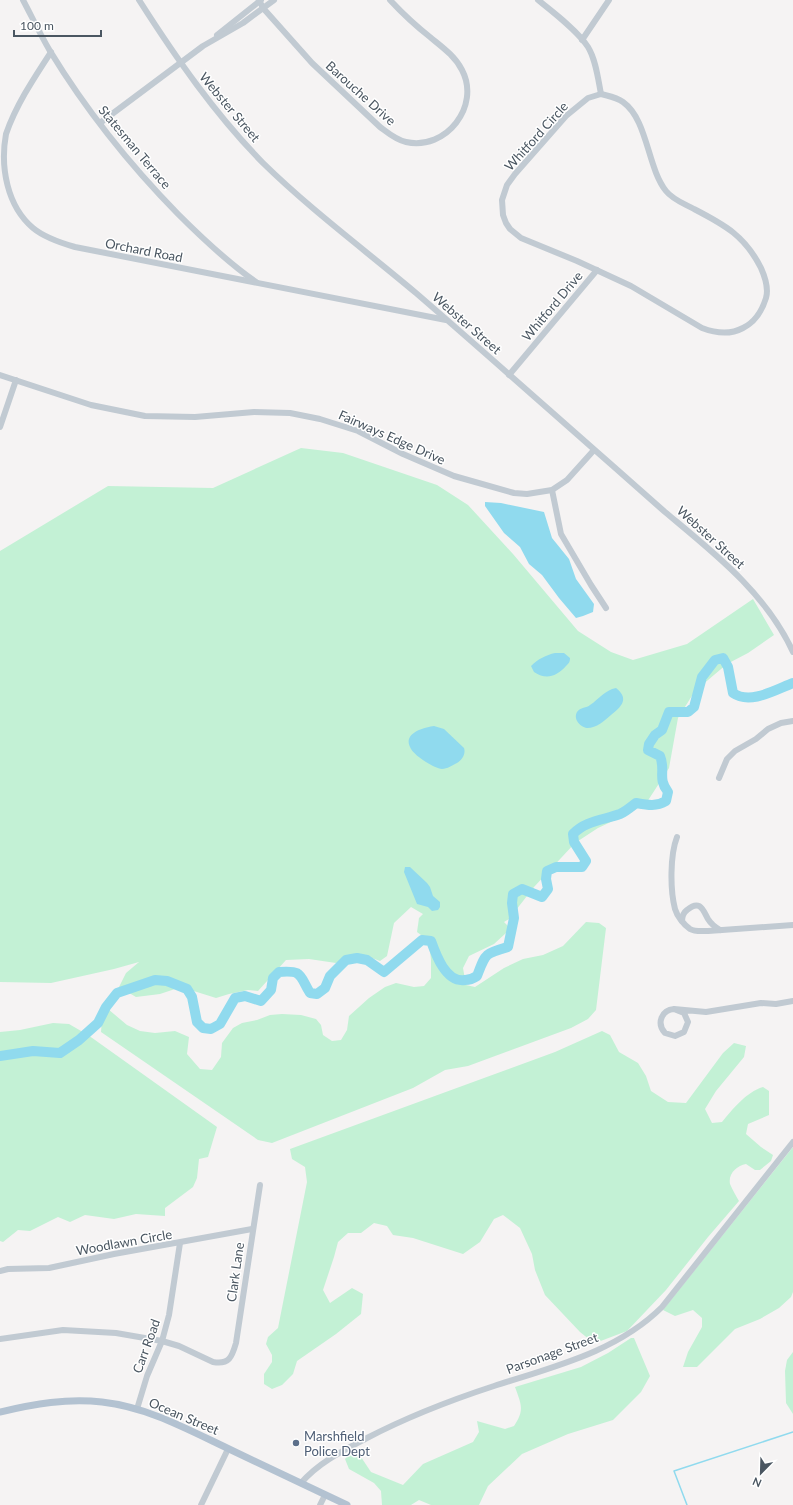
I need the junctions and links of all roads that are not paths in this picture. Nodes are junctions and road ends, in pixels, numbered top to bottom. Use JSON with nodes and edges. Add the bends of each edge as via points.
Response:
{"nodes":[{"id":1,"x":23,"y":0,"type":"edge"},
{"id":2,"x":139,"y":0,"type":"edge"},
{"id":3,"x":260,"y":0,"type":"edge"},
{"id":4,"x":274,"y":0,"type":"edge"},
{"id":5,"x":390,"y":0,"type":"edge"},
{"id":6,"x":538,"y":0,"type":"edge"},
{"id":7,"x":609,"y":0,"type":"edge"},
{"id":8,"x":263,"y":8,"type":"junction"},
{"id":9,"x":582,"y":40,"type":"junction"},
{"id":10,"x":204,"y":46,"type":"junction"},
{"id":11,"x":51,"y":52,"type":"junction"},
{"id":12,"x":180,"y":63,"type":"junction"},
{"id":13,"x":601,"y":94,"type":"junction"},
{"id":14,"x":100,"y":123,"type":"junction"},
{"id":15,"x":597,"y":270,"type":"junction"},
{"id":16,"x":259,"y":284,"type":"junction"},
{"id":17,"x":448,"y":320,"type":"junction"},
{"id":18,"x":0,"y":375,"type":"edge"},
{"id":19,"x":509,"y":375,"type":"junction"},
{"id":20,"x":16,"y":380,"type":"junction"},
{"id":21,"x":0,"y":427,"type":"edge"},
{"id":22,"x":594,"y":450,"type":"junction"},
{"id":23,"x":552,"y":490,"type":"junction"},
{"id":24,"x":606,"y":608,"type":"dead end"},
{"id":25,"x":793,"y":652,"type":"edge"},
{"id":26,"x":793,"y":721,"type":"edge"},
{"id":27,"x":719,"y":778,"type":"dead end"},
{"id":28,"x":677,"y":836,"type":"dead end"},
{"id":29,"x":682,"y":921,"type":"junction"},
{"id":30,"x":793,"y":925,"type":"edge"},
{"id":31,"x":720,"y":930,"type":"junction"},
{"id":32,"x":793,"y":1001,"type":"edge"},
{"id":33,"x":674,"y":1009,"type":"junction"},
{"id":34,"x":793,"y":1142,"type":"edge"},
{"id":35,"x":260,"y":1184,"type":"dead end"},
{"id":36,"x":252,"y":1229,"type":"junction"},
{"id":37,"x":180,"y":1243,"type":"junction"},
{"id":38,"x":0,"y":1271,"type":"edge"},
{"id":39,"x":0,"y":1339,"type":"edge"},
{"id":40,"x":162,"y":1341,"type":"junction"},
{"id":41,"x":137,"y":1410,"type":"junction"},
{"id":42,"x":0,"y":1412,"type":"edge"},
{"id":43,"x":228,"y":1448,"type":"junction"},
{"id":44,"x":300,"y":1483,"type":"junction"},
{"id":45,"x":325,"y":1495,"type":"junction"},
{"id":46,"x":201,"y":1505,"type":"edge"},
{"id":47,"x":320,"y":1505,"type":"edge"},
{"id":48,"x":347,"y":1505,"type":"edge"}],
"edges":[{"from":1,"to":11,"type":"street","name":"Statesman Terrace"},
{"from":2,"to":12,"type":"street","name":"Webster Street"},
{"from":3,"to":8,"type":"street","name":"Barouche Drive"},
{"from":3,"to":10,"type":"street"},
{"from":4,"to":8,"type":"street"},
{"from":5,"to":8,"type":"street","name":"Barouche Drive","via":[[455,58],[465,77],[468,89],[459,120],[454,128],[434,140],[405,142],[380,127],[312,63]]},
{"from":6,"to":9,"type":"street"},
{"from":7,"to":9,"type":"street"},
{"from":8,"to":10,"type":"street"},
{"from":9,"to":13,"type":"street","via":[[592,56]]},
{"from":10,"to":12,"type":"street"},
{"from":11,"to":14,"type":"street","name":"Statesman Terrace"},
{"from":11,"to":16,"type":"street","name":"Orchard Road","via":[[17,109],[2,149],[2,171],[8,193],[25,220],[39,232],[75,247]]},
{"from":12,"to":14,"type":"street"},
{"from":12,"to":17,"type":"street","name":"Webster Street","via":[[231,128],[287,185]]},
{"from":13,"to":15,"type":"street","name":"Whitford Circle","via":[[588,98],[566,116],[515,174],[504,192],[502,207],[506,223],[521,238]]},
{"from":13,"to":15,"type":"street","name":"Whitford Circle","via":[[624,103],[636,116],[654,168],[668,193],[725,226],[744,243],[764,274],[767,294],[762,308],[749,325],[724,333],[690,322],[631,286]]},
{"from":14,"to":16,"type":"street","name":"Statesman Terrace","via":[[136,168],[178,213],[209,244]]},
{"from":15,"to":19,"type":"street","name":"Whitford Drive"},
{"from":16,"to":17,"type":"street","name":"Orchard Road"},
{"from":17,"to":19,"type":"street","name":"Webster Street"},
{"from":18,"to":20,"type":"street","name":"Fairways Edge Drive"},
{"from":19,"to":22,"type":"street","name":"Webster Street"},
{"from":20,"to":21,"type":"street"},
{"from":20,"to":23,"type":"street","name":"Fairways Edge Drive","via":[[91,404],[145,416],[195,417],[254,412],[305,416],[351,429],[454,476],[477,483],[514,493],[528,494]]},
{"from":22,"to":23,"type":"street","name":"Fairways Edge Drive","via":[[567,480]]},
{"from":22,"to":25,"type":"street","name":"Webster Street","via":[[734,572],[767,608]]},
{"from":23,"to":24,"type":"street","via":[[561,534]]},
{"from":26,"to":27,"type":"street","via":[[780,723],[768,729],[735,751],[727,759]]},
{"from":28,"to":29,"type":"street","via":[[672,858],[673,888],[675,910]]},
{"from":29,"to":31,"type":"street","via":[[694,931]]},
{"from":29,"to":31,"type":"street","via":[[685,910],[697,906],[704,910],[711,923]]},
{"from":30,"to":31,"type":"street"},
{"from":32,"to":33,"type":"street","via":[[761,1003],[706,1012]]},
{"from":33,"to":33,"type":"street","via":[[664,1013],[660,1023],[665,1033],[675,1036],[684,1032],[688,1022],[684,1013]]},
{"from":34,"to":44,"type":"street","name":"Parsonage Street","via":[[662,1307],[637,1328],[569,1362],[450,1401],[395,1423],[320,1464]]},
{"from":35,"to":36,"type":"street","name":"Clark Lane"},
{"from":36,"to":37,"type":"street","name":"Woodlawn Circle"},
{"from":36,"to":40,"type":"street","name":"Clark Lane","via":[[236,1343],[227,1361],[213,1362]]},
{"from":37,"to":38,"type":"street","name":"Woodlawn Circle","via":[[50,1268]]},
{"from":37,"to":40,"type":"street","name":"Carr Road","via":[[169,1315]]},
{"from":39,"to":40,"type":"street","via":[[63,1330],[116,1332]]},
{"from":40,"to":41,"type":"street","name":"Carr Road","via":[[146,1376]]},
{"from":41,"to":42,"type":"main road","name":"Ocean Street","via":[[104,1402],[68,1400]]},
{"from":41,"to":43,"type":"main road","name":"Ocean Street","via":[[168,1420]]},
{"from":43,"to":44,"type":"main road","name":"Ocean Street"},
{"from":43,"to":46,"type":"street"},
{"from":44,"to":45,"type":"main road","name":"Ocean Street"},
{"from":45,"to":47,"type":"street"},
{"from":45,"to":48,"type":"main road","name":"Ocean Street"}]}
